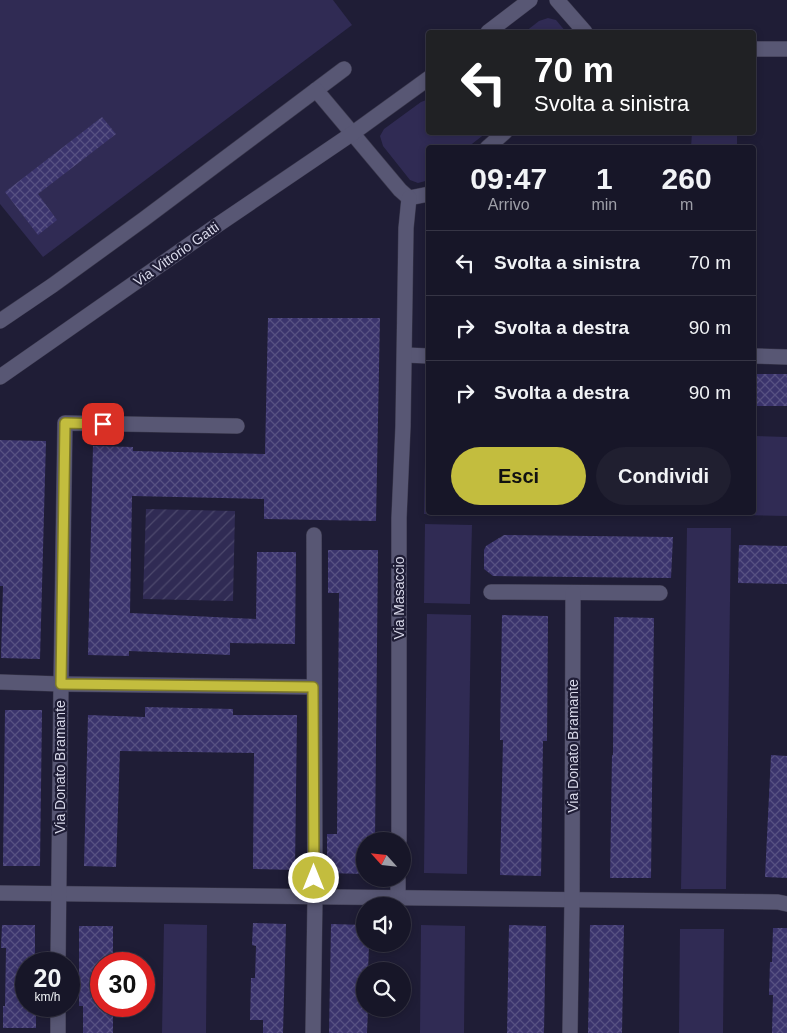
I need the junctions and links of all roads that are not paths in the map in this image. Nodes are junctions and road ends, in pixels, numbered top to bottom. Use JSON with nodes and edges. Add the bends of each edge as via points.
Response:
{"nodes":[{"id":1,"x":530,"y":0,"type":"edge"},
{"id":2,"x":557,"y":0,"type":"edge"},
{"id":3,"x":491,"y":30,"type":"edge"},
{"id":4,"x":583,"y":30,"type":"edge"},
{"id":5,"x":756,"y":48,"type":"edge"},
{"id":6,"x":787,"y":49,"type":"edge"},
{"id":7,"x":344,"y":69,"type":"dead end"},
{"id":8,"x":426,"y":80,"type":"edge"},
{"id":9,"x":316,"y":90,"type":"junction"},
{"id":10,"x":353,"y":133,"type":"junction"},
{"id":11,"x":502,"y":135,"type":"edge"},
{"id":12,"x":490,"y":145,"type":"edge"},
{"id":13,"x":426,"y":195,"type":"edge"},
{"id":14,"x":409,"y":198,"type":"junction"},
{"id":15,"x":0,"y":321,"type":"edge"},
{"id":16,"x":405,"y":356,"type":"junction"},
{"id":17,"x":426,"y":356,"type":"edge"},
{"id":18,"x":756,"y":356,"type":"edge"},
{"id":19,"x":787,"y":357,"type":"edge"},
{"id":20,"x":0,"y":377,"type":"edge"},
{"id":21,"x":237,"y":426,"type":"dead end"},
{"id":22,"x":314,"y":534,"type":"dead end"},
{"id":23,"x":491,"y":592,"type":"dead end"},
{"id":24,"x":573,"y":593,"type":"junction"},
{"id":25,"x":660,"y":593,"type":"dead end"},
{"id":26,"x":0,"y":682,"type":"edge"},
{"id":27,"x":61,"y":684,"type":"junction"},
{"id":28,"x":313,"y":687,"type":"junction"},
{"id":29,"x":398,"y":832,"type":"edge"},
{"id":30,"x":0,"y":893,"type":"edge"},
{"id":31,"x":59,"y":894,"type":"junction"},
{"id":32,"x":315,"y":897,"type":"junction"},
{"id":33,"x":356,"y":897,"type":"edge"},
{"id":34,"x":411,"y":898,"type":"edge"},
{"id":35,"x":572,"y":900,"type":"junction"},
{"id":36,"x":787,"y":904,"type":"edge"},
{"id":37,"x":58,"y":952,"type":"edge"},
{"id":38,"x":58,"y":1017,"type":"edge"},
{"id":39,"x":58,"y":1033,"type":"edge"},
{"id":40,"x":313,"y":1033,"type":"edge"},
{"id":41,"x":570,"y":1033,"type":"edge"}],
"edges":[{"from":1,"to":3,"type":"street"},
{"from":2,"to":4,"type":"street"},
{"from":5,"to":6,"type":"street"},
{"from":7,"to":9,"type":"street"},
{"from":8,"to":10,"type":"street","name":"Via Vittorio Gatti"},
{"from":9,"to":10,"type":"street"},
{"from":9,"to":15,"type":"street","via":[[136,225]]},
{"from":10,"to":14,"type":"street"},
{"from":10,"to":20,"type":"street","name":"Via Vittorio Gatti"},
{"from":11,"to":12,"type":"street"},
{"from":13,"to":14,"type":"street"},
{"from":14,"to":16,"type":"street","name":"Via Masaccio"},
{"from":16,"to":17,"type":"street"},
{"from":16,"to":29,"type":"street","name":"Via Masaccio","via":[[399,518]]},
{"from":18,"to":19,"type":"street"},
{"from":21,"to":27,"type":"street","name":"Via Donato Bramante","via":[[65,423]]},
{"from":22,"to":28,"type":"street"},
{"from":23,"to":24,"type":"street"},
{"from":24,"to":25,"type":"street"},
{"from":24,"to":35,"type":"street","name":"Via Donato Bramante"},
{"from":26,"to":27,"type":"street"},
{"from":27,"to":28,"type":"street"},
{"from":27,"to":31,"type":"street","name":"Via Donato Bramante"},
{"from":28,"to":32,"type":"street"},
{"from":30,"to":31,"type":"street"},
{"from":31,"to":32,"type":"street"},
{"from":31,"to":37,"type":"street","name":"Via Donato Bramante"},
{"from":32,"to":33,"type":"street"},
{"from":32,"to":40,"type":"street"},
{"from":34,"to":35,"type":"street"},
{"from":35,"to":36,"type":"street"},
{"from":35,"to":41,"type":"street","name":"Via Donato Bramante"},
{"from":38,"to":39,"type":"street"}]}
